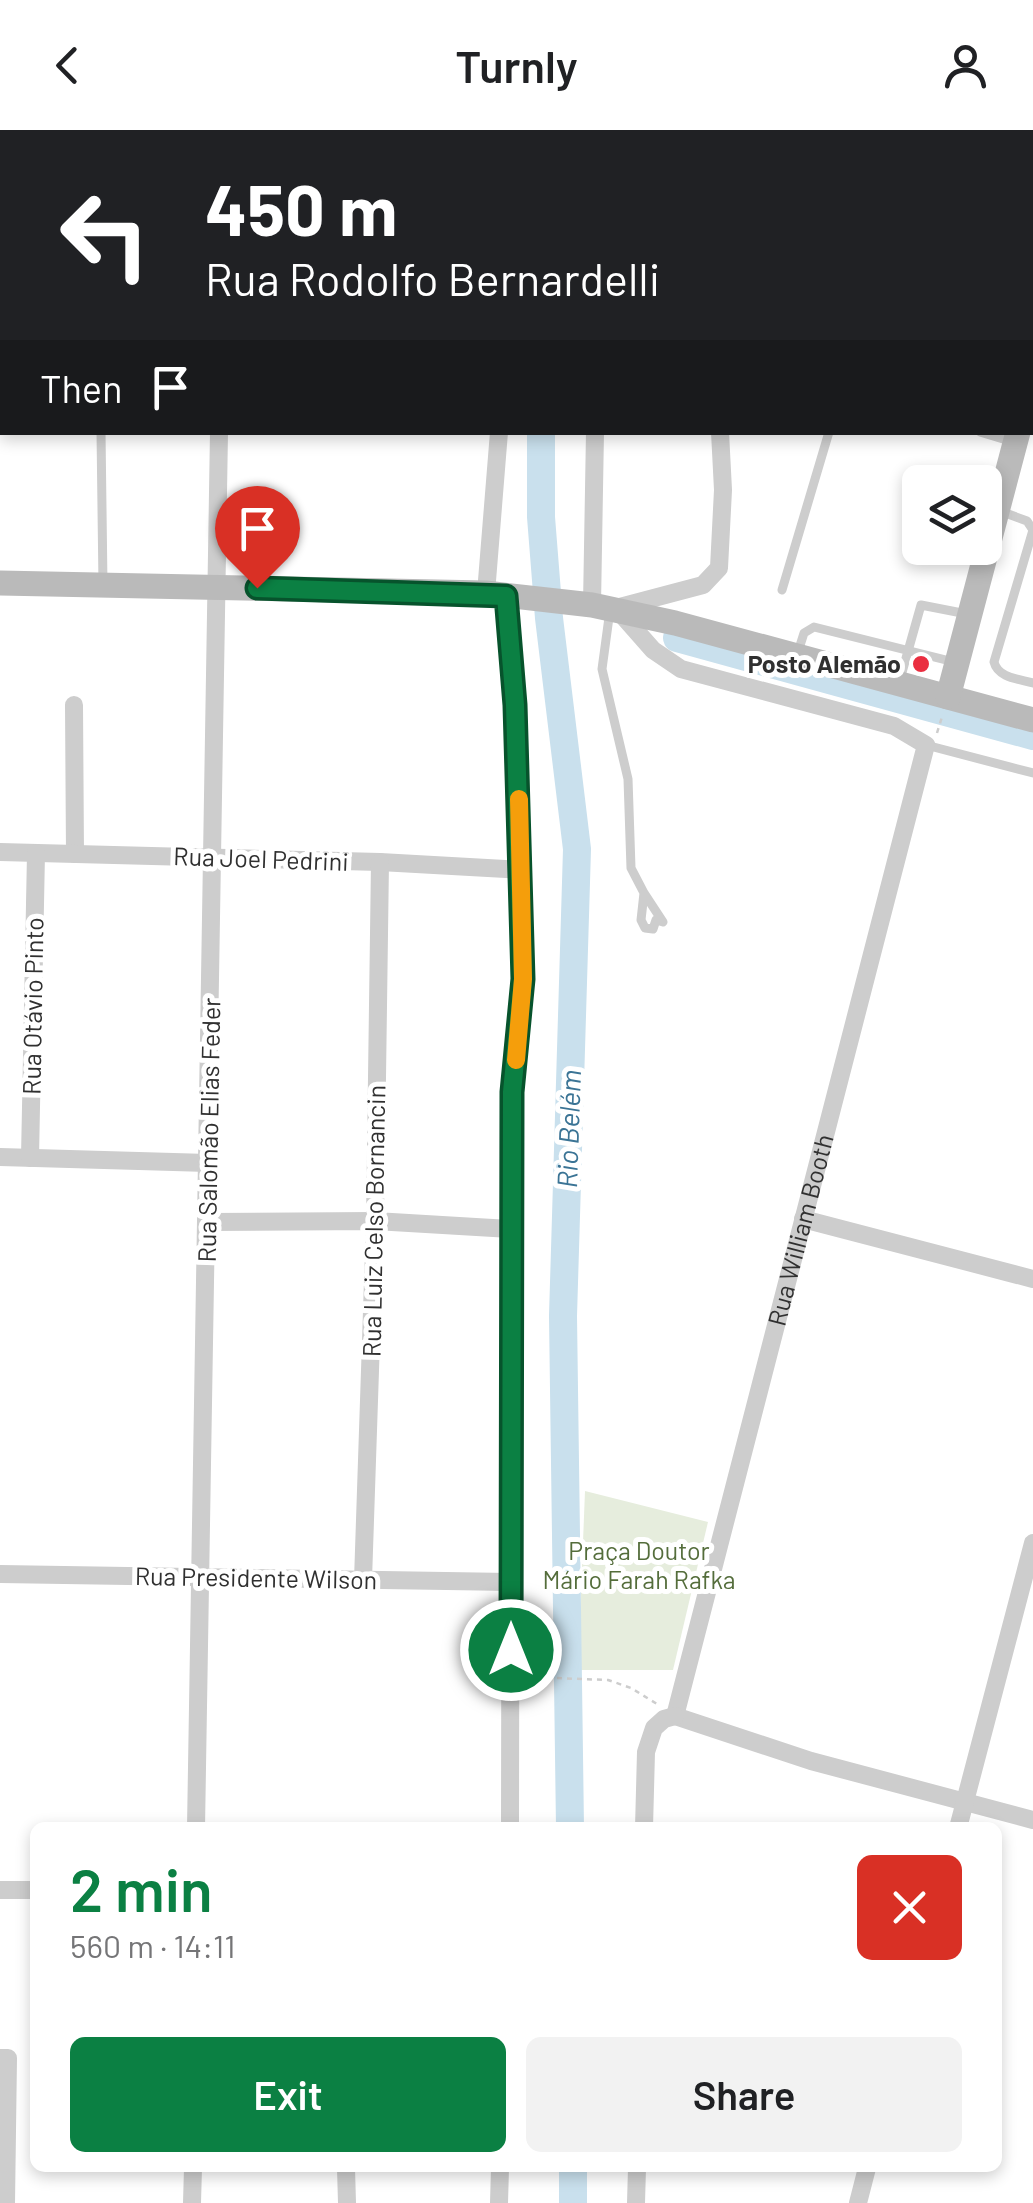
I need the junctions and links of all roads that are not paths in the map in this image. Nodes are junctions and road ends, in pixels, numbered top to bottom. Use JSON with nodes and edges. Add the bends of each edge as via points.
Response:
{"nodes":[{"id":1,"x":101,"y":435,"type":"edge"},
{"id":2,"x":219,"y":435,"type":"edge"},
{"id":3,"x":500,"y":435,"type":"edge"},
{"id":4,"x":595,"y":435,"type":"edge"},
{"id":5,"x":720,"y":435,"type":"edge"},
{"id":6,"x":828,"y":435,"type":"edge"},
{"id":7,"x":1017,"y":438,"type":"edge"},
{"id":8,"x":1002,"y":495,"type":"edge"},
{"id":9,"x":1002,"y":511,"type":"edge"},
{"id":10,"x":983,"y":565,"type":"edge"},
{"id":11,"x":0,"y":584,"type":"edge"},
{"id":12,"x":103,"y":586,"type":"junction"},
{"id":13,"x":219,"y":588,"type":"junction"},
{"id":14,"x":782,"y":590,"type":"dead end"},
{"id":15,"x":496,"y":594,"type":"junction"},
{"id":16,"x":598,"y":606,"type":"junction"},
{"id":17,"x":970,"y":614,"type":"junction"},
{"id":18,"x":908,"y":650,"type":"junction"},
{"id":19,"x":796,"y":656,"type":"junction"},
{"id":20,"x":957,"y":662,"type":"junction"},
{"id":21,"x":1033,"y":683,"type":"edge"},
{"id":22,"x":899,"y":684,"type":"junction"},
{"id":23,"x":948,"y":696,"type":"junction"},
{"id":24,"x":74,"y":705,"type":"dead end"},
{"id":25,"x":1033,"y":720,"type":"edge"},
{"id":26,"x":926,"y":745,"type":"junction"},
{"id":27,"x":1033,"y":773,"type":"edge"},
{"id":28,"x":0,"y":852,"type":"edge"},
{"id":29,"x":36,"y":853,"type":"junction"},
{"id":30,"x":75,"y":854,"type":"junction"},
{"id":31,"x":214,"y":857,"type":"junction"},
{"id":32,"x":380,"y":862,"type":"junction"},
{"id":33,"x":522,"y":870,"type":"junction"},
{"id":34,"x":644,"y":893,"type":"dead end"},
{"id":35,"x":0,"y":1157,"type":"edge"},
{"id":36,"x":30,"y":1158,"type":"junction"},
{"id":37,"x":208,"y":1164,"type":"junction"},
{"id":38,"x":803,"y":1219,"type":"junction"},
{"id":39,"x":376,"y":1220,"type":"junction"},
{"id":40,"x":207,"y":1222,"type":"junction"},
{"id":41,"x":511,"y":1229,"type":"junction"},
{"id":42,"x":1033,"y":1279,"type":"edge"},
{"id":43,"x":1033,"y":1542,"type":"edge"},
{"id":44,"x":0,"y":1574,"type":"edge"},
{"id":45,"x":201,"y":1577,"type":"junction"},
{"id":46,"x":363,"y":1580,"type":"junction"},
{"id":47,"x":512,"y":1582,"type":"junction"},
{"id":48,"x":675,"y":1716,"type":"junction"},
{"id":49,"x":964,"y":1802,"type":"junction"},
{"id":50,"x":1033,"y":1820,"type":"edge"},
{"id":51,"x":196,"y":1822,"type":"edge"},
{"id":52,"x":510,"y":1822,"type":"edge"},
{"id":53,"x":644,"y":1822,"type":"edge"},
{"id":54,"x":959,"y":1822,"type":"edge"},
{"id":55,"x":0,"y":1890,"type":"edge"},
{"id":56,"x":30,"y":1890,"type":"edge"},
{"id":57,"x":4,"y":2058,"type":"edge"},
{"id":58,"x":192,"y":2172,"type":"edge"},
{"id":59,"x":346,"y":2172,"type":"edge"},
{"id":60,"x":500,"y":2172,"type":"edge"},
{"id":61,"x":637,"y":2172,"type":"edge"},
{"id":62,"x":867,"y":2172,"type":"edge"},
{"id":63,"x":6,"y":2203,"type":"edge"},
{"id":64,"x":192,"y":2203,"type":"edge"},
{"id":65,"x":347,"y":2203,"type":"edge"},
{"id":66,"x":498,"y":2203,"type":"edge"},
{"id":67,"x":636,"y":2203,"type":"edge"},
{"id":68,"x":858,"y":2203,"type":"edge"}],
"edges":[{"from":1,"to":12,"type":"lane"},
{"from":2,"to":13,"type":"street","name":"Rua Salomão Elias Feder"},
{"from":3,"to":15,"type":"street"},
{"from":4,"to":16,"type":"street"},
{"from":5,"to":16,"type":"street","via":[[719,568],[703,585]]},
{"from":6,"to":14,"type":"lane"},
{"from":7,"to":8,"type":"street"},
{"from":9,"to":21,"type":"lane","via":[[1027,520],[1033,530],[994,662],[1002,674]]},
{"from":10,"to":17,"type":"street"},
{"from":11,"to":12,"type":"street"},
{"from":12,"to":13,"type":"street"},
{"from":13,"to":15,"type":"street"},
{"from":13,"to":31,"type":"street","name":"Rua Salomão Elias Feder"},
{"from":15,"to":16,"type":"street"},
{"from":15,"to":33,"type":"lane","via":[[515,705]]},
{"from":16,"to":19,"type":"street"},
{"from":16,"to":26,"type":"street","via":[[681,669],[894,726]]},
{"from":16,"to":34,"type":"lane","via":[[602,669],[628,779],[630,868]]},
{"from":17,"to":18,"type":"lane","via":[[921,605]]},
{"from":17,"to":20,"type":"street"},
{"from":18,"to":19,"type":"lane","via":[[814,627],[804,633]]},
{"from":18,"to":20,"type":"lane"},
{"from":18,"to":22,"type":"lane"},
{"from":19,"to":22,"type":"street"},
{"from":20,"to":23,"type":"street"},
{"from":22,"to":23,"type":"street"},
{"from":23,"to":25,"type":"street"},
{"from":24,"to":30,"type":"street"},
{"from":26,"to":27,"type":"lane"},
{"from":26,"to":38,"type":"street","name":"Rua William Booth"},
{"from":28,"to":29,"type":"street","name":"Rua Joel Pedrini"},
{"from":29,"to":30,"type":"street","name":"Rua Joel Pedrini"},
{"from":29,"to":36,"type":"street","name":"Rua Otávio Pinto"},
{"from":30,"to":31,"type":"street","name":"Rua Joel Pedrini"},
{"from":31,"to":32,"type":"street","name":"Rua Joel Pedrini"},
{"from":31,"to":37,"type":"street","name":"Rua Salomão Elias Feder"},
{"from":32,"to":33,"type":"street","name":"Rua Joel Pedrini"},
{"from":32,"to":39,"type":"street","name":"Rua Luiz Celso Bornancin"},
{"from":33,"to":41,"type":"lane"},
{"from":35,"to":36,"type":"street"},
{"from":36,"to":37,"type":"street"},
{"from":37,"to":40,"type":"street","name":"Rua Salomão Elias Feder"},
{"from":38,"to":42,"type":"street"},
{"from":38,"to":48,"type":"street","name":"Rua William Booth"},
{"from":39,"to":40,"type":"street"},
{"from":39,"to":41,"type":"street"},
{"from":39,"to":46,"type":"street","name":"Rua Luiz Celso Bornancin"},
{"from":40,"to":45,"type":"street","name":"Rua Salomão Elias Feder"},
{"from":41,"to":47,"type":"street"},
{"from":43,"to":49,"type":"street"},
{"from":44,"to":45,"type":"street","name":"Rua Presidente Wilson"},
{"from":45,"to":46,"type":"street","name":"Rua Presidente Wilson"},
{"from":45,"to":51,"type":"street","name":"Rua Salomão Elias Feder"},
{"from":46,"to":47,"type":"street","name":"Rua Presidente Wilson"},
{"from":47,"to":52,"type":"street"},
{"from":48,"to":49,"type":"street"},
{"from":48,"to":53,"type":"street","via":[[664,1719],[648,1740]]},
{"from":49,"to":50,"type":"street"},
{"from":49,"to":54,"type":"street"},
{"from":55,"to":56,"type":"street"},
{"from":57,"to":63,"type":"street"},
{"from":58,"to":64,"type":"street"},
{"from":59,"to":65,"type":"street"},
{"from":60,"to":66,"type":"street"},
{"from":61,"to":67,"type":"street"},
{"from":62,"to":68,"type":"street"}]}
